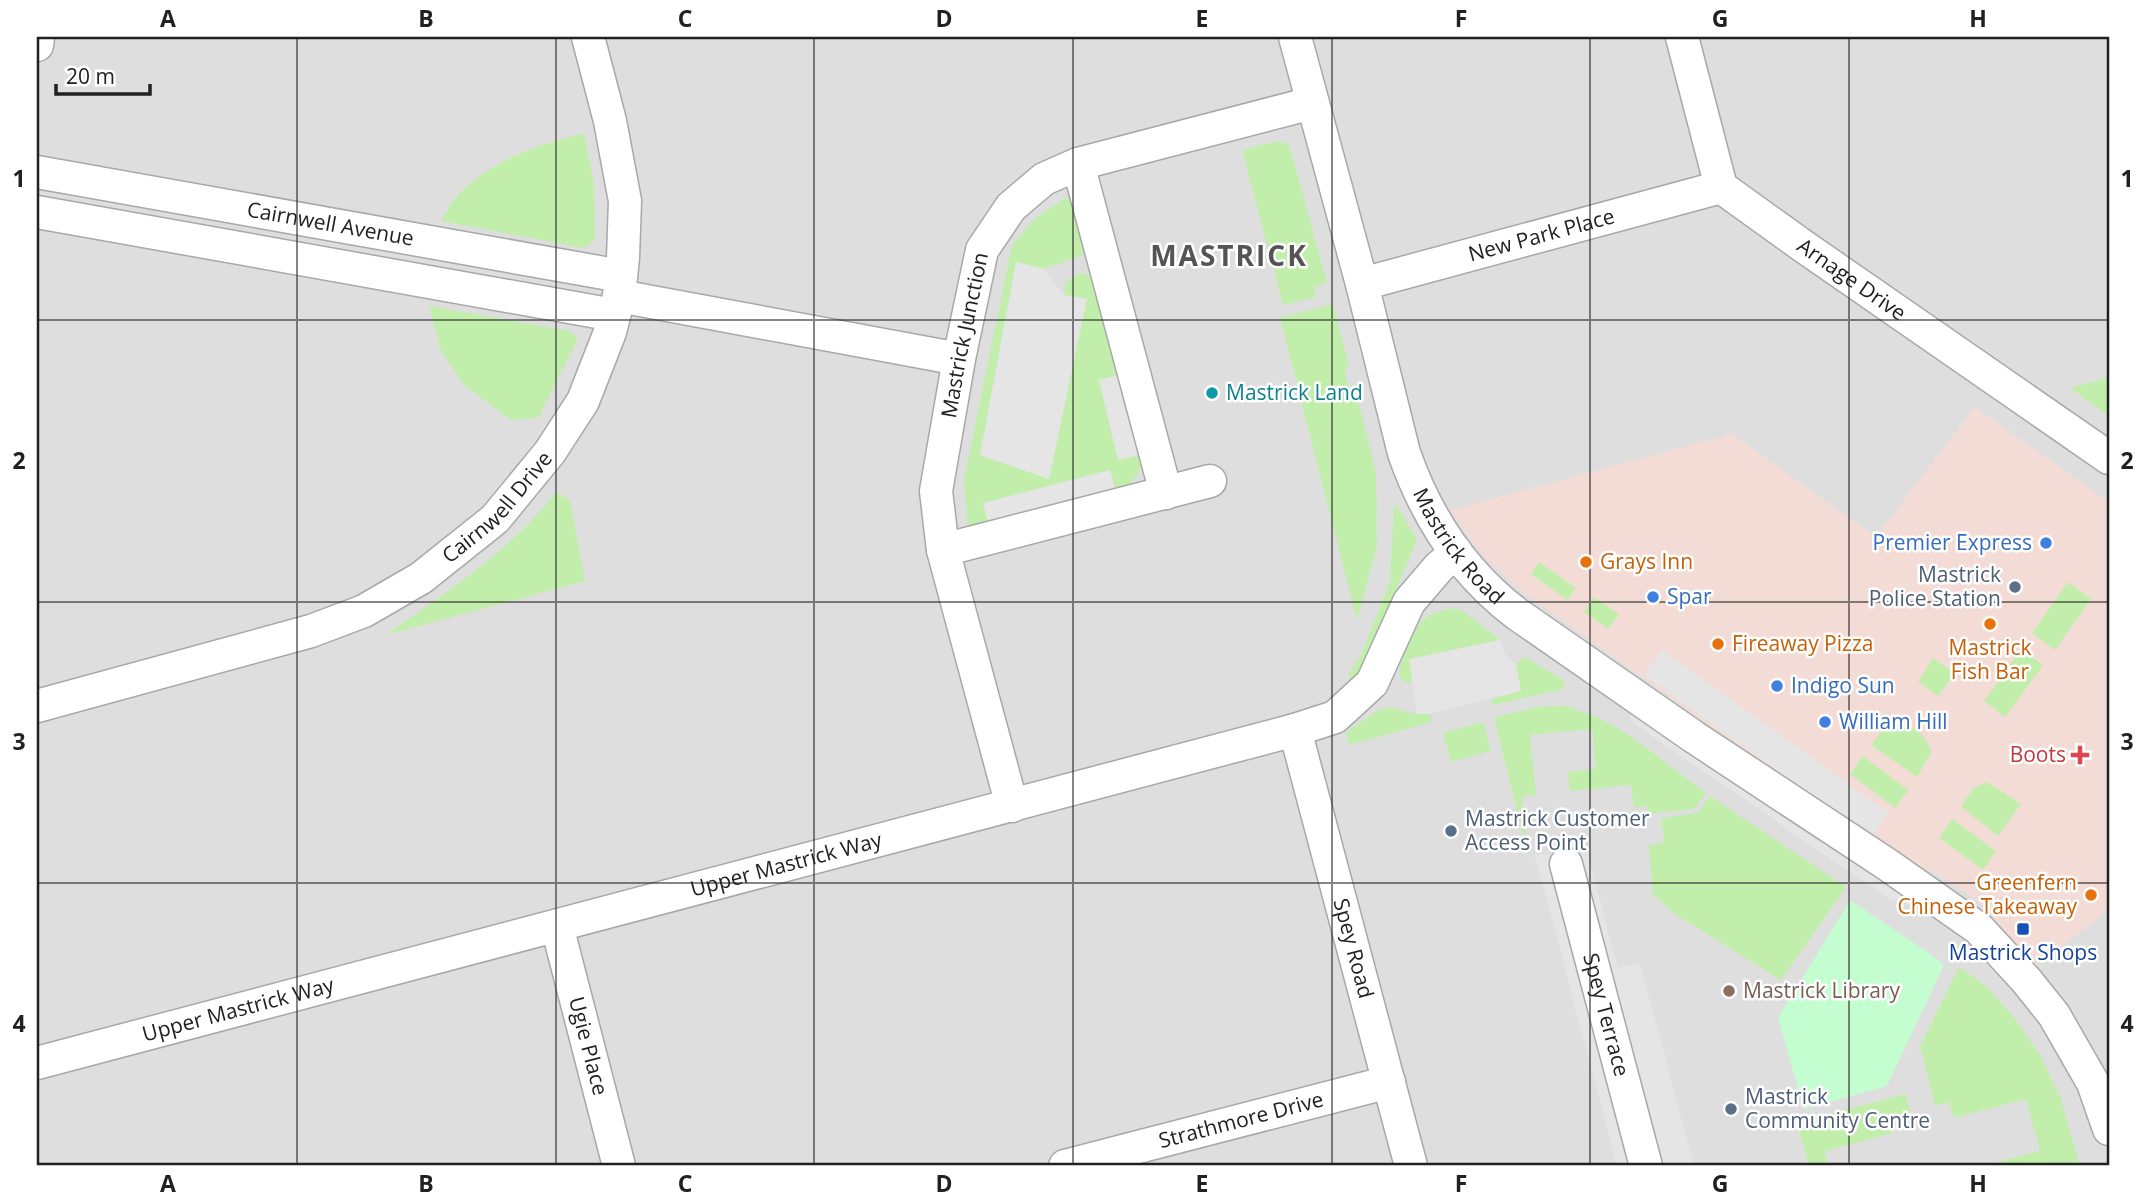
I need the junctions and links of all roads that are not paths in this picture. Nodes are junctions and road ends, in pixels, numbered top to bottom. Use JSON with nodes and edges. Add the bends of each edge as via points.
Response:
{"nodes":[{"id":1,"x":38,"y":37,"type":"edge"},
{"id":2,"x":588,"y":37,"type":"edge"},
{"id":3,"x":1295,"y":37,"type":"edge"},
{"id":4,"x":1682,"y":37,"type":"edge"},
{"id":5,"x":37,"y":45,"type":"edge"},
{"id":6,"x":1312,"y":103,"type":"junction"},
{"id":7,"x":1078,"y":164,"type":"junction"},
{"id":8,"x":37,"y":172,"type":"edge"},
{"id":9,"x":1721,"y":187,"type":"junction"},
{"id":10,"x":37,"y":212,"type":"edge"},
{"id":11,"x":1362,"y":284,"type":"junction"},
{"id":12,"x":618,"y":296,"type":"junction"},
{"id":13,"x":959,"y":359,"type":"junction"},
{"id":14,"x":2109,"y":458,"type":"edge"},
{"id":15,"x":1210,"y":481,"type":"dead end"},
{"id":16,"x":1166,"y":493,"type":"junction"},
{"id":17,"x":943,"y":550,"type":"junction"},
{"id":18,"x":1456,"y":552,"type":"junction"},
{"id":19,"x":37,"y":706,"type":"edge"},
{"id":20,"x":1295,"y":730,"type":"junction"},
{"id":21,"x":1012,"y":806,"type":"junction"},
{"id":22,"x":1566,"y":864,"type":"dead end"},
{"id":23,"x":557,"y":926,"type":"junction"},
{"id":24,"x":37,"y":1063,"type":"edge"},
{"id":25,"x":1389,"y":1082,"type":"junction"},
{"id":26,"x":2109,"y":1129,"type":"edge"},
{"id":27,"x":1084,"y":1164,"type":"edge"},
{"id":28,"x":619,"y":1166,"type":"edge"},
{"id":29,"x":1411,"y":1166,"type":"edge"},
{"id":30,"x":1646,"y":1166,"type":"edge"}],
"edges":[{"from":1,"to":5,"type":"street"},
{"from":2,"to":12,"type":"street","name":"Cairnwell Drive","via":[[625,201]]},
{"from":3,"to":6,"type":"street","name":"Mastrick Road"},
{"from":4,"to":9,"type":"street"},
{"from":6,"to":7,"type":"street","name":"Mastrick Junction"},
{"from":6,"to":11,"type":"street","name":"Mastrick Road"},
{"from":7,"to":13,"type":"street","name":"Mastrick Junction","via":[[1044,179],[1011,207],[982,250]]},
{"from":7,"to":16,"type":"street"},
{"from":8,"to":12,"type":"street","name":"Cairnwell Avenue"},
{"from":9,"to":11,"type":"street","name":"New Park Place"},
{"from":9,"to":14,"type":"street","name":"Arnage Drive"},
{"from":10,"to":12,"type":"street","name":"Cairnwell Avenue"},
{"from":11,"to":18,"type":"street","name":"Mastrick Road","via":[[1413,479]]},
{"from":12,"to":13,"type":"street","name":"Cairnwell Avenue"},
{"from":12,"to":19,"type":"street","name":"Cairnwell Drive","via":[[610,332],[583,401],[550,452],[495,519],[421,578],[365,611],[312,631]]},
{"from":13,"to":17,"type":"street","name":"Mastrick Junction","via":[[936,491]]},
{"from":15,"to":16,"type":"street"},
{"from":16,"to":17,"type":"street"},
{"from":17,"to":21,"type":"street","name":"Mastrick Junction"},
{"from":18,"to":20,"type":"street","name":"Upper Mastrick Way","via":[[1409,602],[1372,683],[1335,717]]},
{"from":18,"to":26,"type":"street","name":"Mastrick Road","via":[[1474,576],[1517,614],[1979,929],[2054,1015],[2093,1083]]},
{"from":20,"to":21,"type":"street","name":"Upper Mastrick Way"},
{"from":20,"to":25,"type":"street","name":"Spey Road"},
{"from":21,"to":23,"type":"street","name":"Upper Mastrick Way"},
{"from":22,"to":30,"type":"street","name":"Spey Terrace"},
{"from":23,"to":24,"type":"street","name":"Upper Mastrick Way"},
{"from":23,"to":28,"type":"street","name":"Ugie Place"},
{"from":25,"to":27,"type":"street","name":"Strathmore Drive"},
{"from":25,"to":29,"type":"street","name":"Spey Road"}]}
